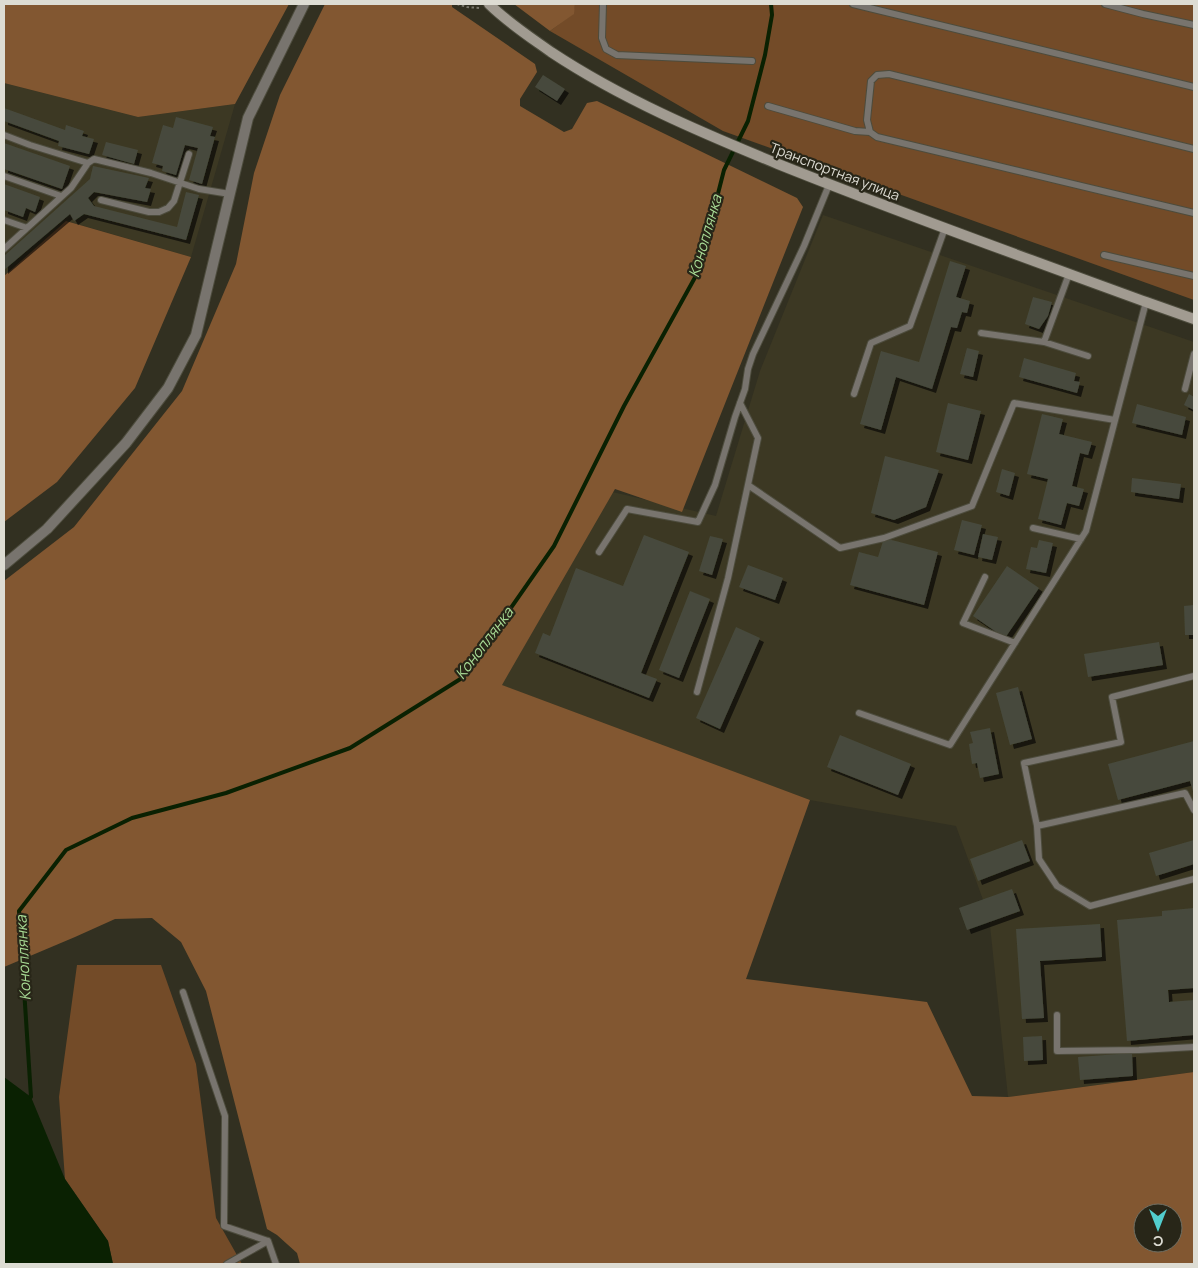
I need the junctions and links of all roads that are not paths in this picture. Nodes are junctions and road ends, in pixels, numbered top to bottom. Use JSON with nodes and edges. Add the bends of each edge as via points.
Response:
{"nodes":[{"id":1,"x":304,"y":4,"type":"edge"},
{"id":2,"x":603,"y":4,"type":"edge"},
{"id":3,"x":853,"y":4,"type":"edge"},
{"id":4,"x":1104,"y":4,"type":"edge"},
{"id":5,"x":491,"y":6,"type":"edge"},
{"id":6,"x":1194,"y":25,"type":"edge"},
{"id":7,"x":752,"y":61,"type":"dead end"},
{"id":8,"x":1194,"y":87,"type":"edge"},
{"id":9,"x":768,"y":106,"type":"dead end"},
{"id":10,"x":870,"y":132,"type":"junction"},
{"id":11,"x":4,"y":135,"type":"edge"},
{"id":12,"x":1194,"y":149,"type":"edge"},
{"id":13,"x":189,"y":154,"type":"dead end"},
{"id":14,"x":88,"y":162,"type":"junction"},
{"id":15,"x":4,"y":176,"type":"edge"},
{"id":16,"x":180,"y":183,"type":"junction"},
{"id":17,"x":829,"y":184,"type":"junction"},
{"id":18,"x":230,"y":194,"type":"junction"},
{"id":19,"x":62,"y":196,"type":"junction"},
{"id":20,"x":101,"y":200,"type":"dead end"},
{"id":21,"x":1194,"y":213,"type":"edge"},
{"id":22,"x":4,"y":220,"type":"edge"},
{"id":23,"x":27,"y":228,"type":"junction"},
{"id":24,"x":945,"y":228,"type":"junction"},
{"id":25,"x":4,"y":249,"type":"edge"},
{"id":26,"x":1104,"y":255,"type":"dead end"},
{"id":27,"x":1069,"y":274,"type":"junction"},
{"id":28,"x":1194,"y":276,"type":"edge"},
{"id":29,"x":1146,"y":302,"type":"junction"},
{"id":30,"x":1194,"y":319,"type":"edge"},
{"id":31,"x":981,"y":333,"type":"dead end"},
{"id":32,"x":1044,"y":342,"type":"junction"},
{"id":33,"x":1194,"y":354,"type":"edge"},
{"id":34,"x":1088,"y":356,"type":"dead end"},
{"id":35,"x":1185,"y":389,"type":"dead end"},
{"id":36,"x":854,"y":394,"type":"dead end"},
{"id":37,"x":740,"y":403,"type":"junction"},
{"id":38,"x":1115,"y":420,"type":"junction"},
{"id":39,"x":748,"y":485,"type":"junction"},
{"id":40,"x":1032,"y":528,"type":"dead end"},
{"id":41,"x":1081,"y":539,"type":"junction"},
{"id":42,"x":599,"y":552,"type":"dead end"},
{"id":43,"x":4,"y":565,"type":"edge"},
{"id":44,"x":985,"y":577,"type":"dead end"},
{"id":45,"x":1015,"y":643,"type":"junction"},
{"id":46,"x":1194,"y":676,"type":"edge"},
{"id":47,"x":697,"y":692,"type":"dead end"},
{"id":48,"x":859,"y":713,"type":"dead end"},
{"id":49,"x":1194,"y":810,"type":"edge"},
{"id":50,"x":1037,"y":826,"type":"junction"},
{"id":51,"x":1194,"y":879,"type":"edge"},
{"id":52,"x":183,"y":992,"type":"dead end"},
{"id":53,"x":1057,"y":1015,"type":"dead end"},
{"id":54,"x":1194,"y":1047,"type":"edge"},
{"id":55,"x":268,"y":1241,"type":"junction"},
{"id":56,"x":227,"y":1264,"type":"edge"},
{"id":57,"x":276,"y":1264,"type":"edge"}],
"edges":[{"from":1,"to":18,"type":"street","via":[[248,118]]},
{"from":2,"to":7,"type":"lane","via":[[602,38],[606,49],[617,55]]},
{"from":3,"to":8,"type":"lane"},
{"from":4,"to":6,"type":"lane"},
{"from":5,"to":17,"type":"main road","name":"Транспортная улица","via":[[533,40],[581,72],[636,102],[717,140]]},
{"from":9,"to":10,"type":"lane","via":[[855,131]]},
{"from":10,"to":12,"type":"lane","via":[[867,120],[871,81],[877,75],[889,74]]},
{"from":10,"to":21,"type":"lane","via":[[877,137]]},
{"from":11,"to":14,"type":"lane"},
{"from":13,"to":16,"type":"lane"},
{"from":14,"to":16,"type":"lane","via":[[94,159]]},
{"from":14,"to":19,"type":"lane"},
{"from":15,"to":19,"type":"lane"},
{"from":16,"to":18,"type":"lane"},
{"from":16,"to":20,"type":"lane","via":[[174,201],[159,212]]},
{"from":17,"to":24,"type":"main road","name":"Транспортная улица"},
{"from":17,"to":37,"type":"lane","via":[[753,354]]},
{"from":18,"to":43,"type":"street","via":[[196,335],[168,388],[126,443],[47,529]]},
{"from":19,"to":23,"type":"lane"},
{"from":22,"to":23,"type":"lane"},
{"from":23,"to":25,"type":"lane"},
{"from":24,"to":27,"type":"main road","name":"Транспортная улица"},
{"from":24,"to":36,"type":"lane","via":[[910,326],[871,343]]},
{"from":26,"to":28,"type":"lane"},
{"from":27,"to":29,"type":"main road","name":"Транспортная улица"},
{"from":27,"to":32,"type":"lane"},
{"from":29,"to":30,"type":"main road","name":"Транспортная улица"},
{"from":29,"to":38,"type":"lane"},
{"from":31,"to":32,"type":"lane"},
{"from":32,"to":34,"type":"lane"},
{"from":33,"to":35,"type":"lane"},
{"from":37,"to":39,"type":"lane","via":[[758,438]]},
{"from":37,"to":42,"type":"lane","via":[[715,485],[698,522],[627,509]]},
{"from":38,"to":39,"type":"lane","via":[[1014,403],[972,506],[884,538],[840,548]]},
{"from":38,"to":41,"type":"lane","via":[[1086,531]]},
{"from":39,"to":47,"type":"lane","via":[[728,578]]},
{"from":40,"to":41,"type":"lane"},
{"from":41,"to":45,"type":"lane"},
{"from":44,"to":45,"type":"lane","via":[[963,623]]},
{"from":45,"to":48,"type":"lane","via":[[950,745]]},
{"from":46,"to":50,"type":"lane","via":[[1112,698],[1121,742],[1024,764]]},
{"from":49,"to":50,"type":"lane","via":[[1185,793]]},
{"from":50,"to":51,"type":"lane","via":[[1039,859],[1057,886],[1090,906]]},
{"from":52,"to":55,"type":"lane","via":[[225,1116],[224,1226]]},
{"from":53,"to":54,"type":"lane","via":[[1057,1051]]},
{"from":55,"to":56,"type":"lane"},
{"from":55,"to":57,"type":"lane"}]}
